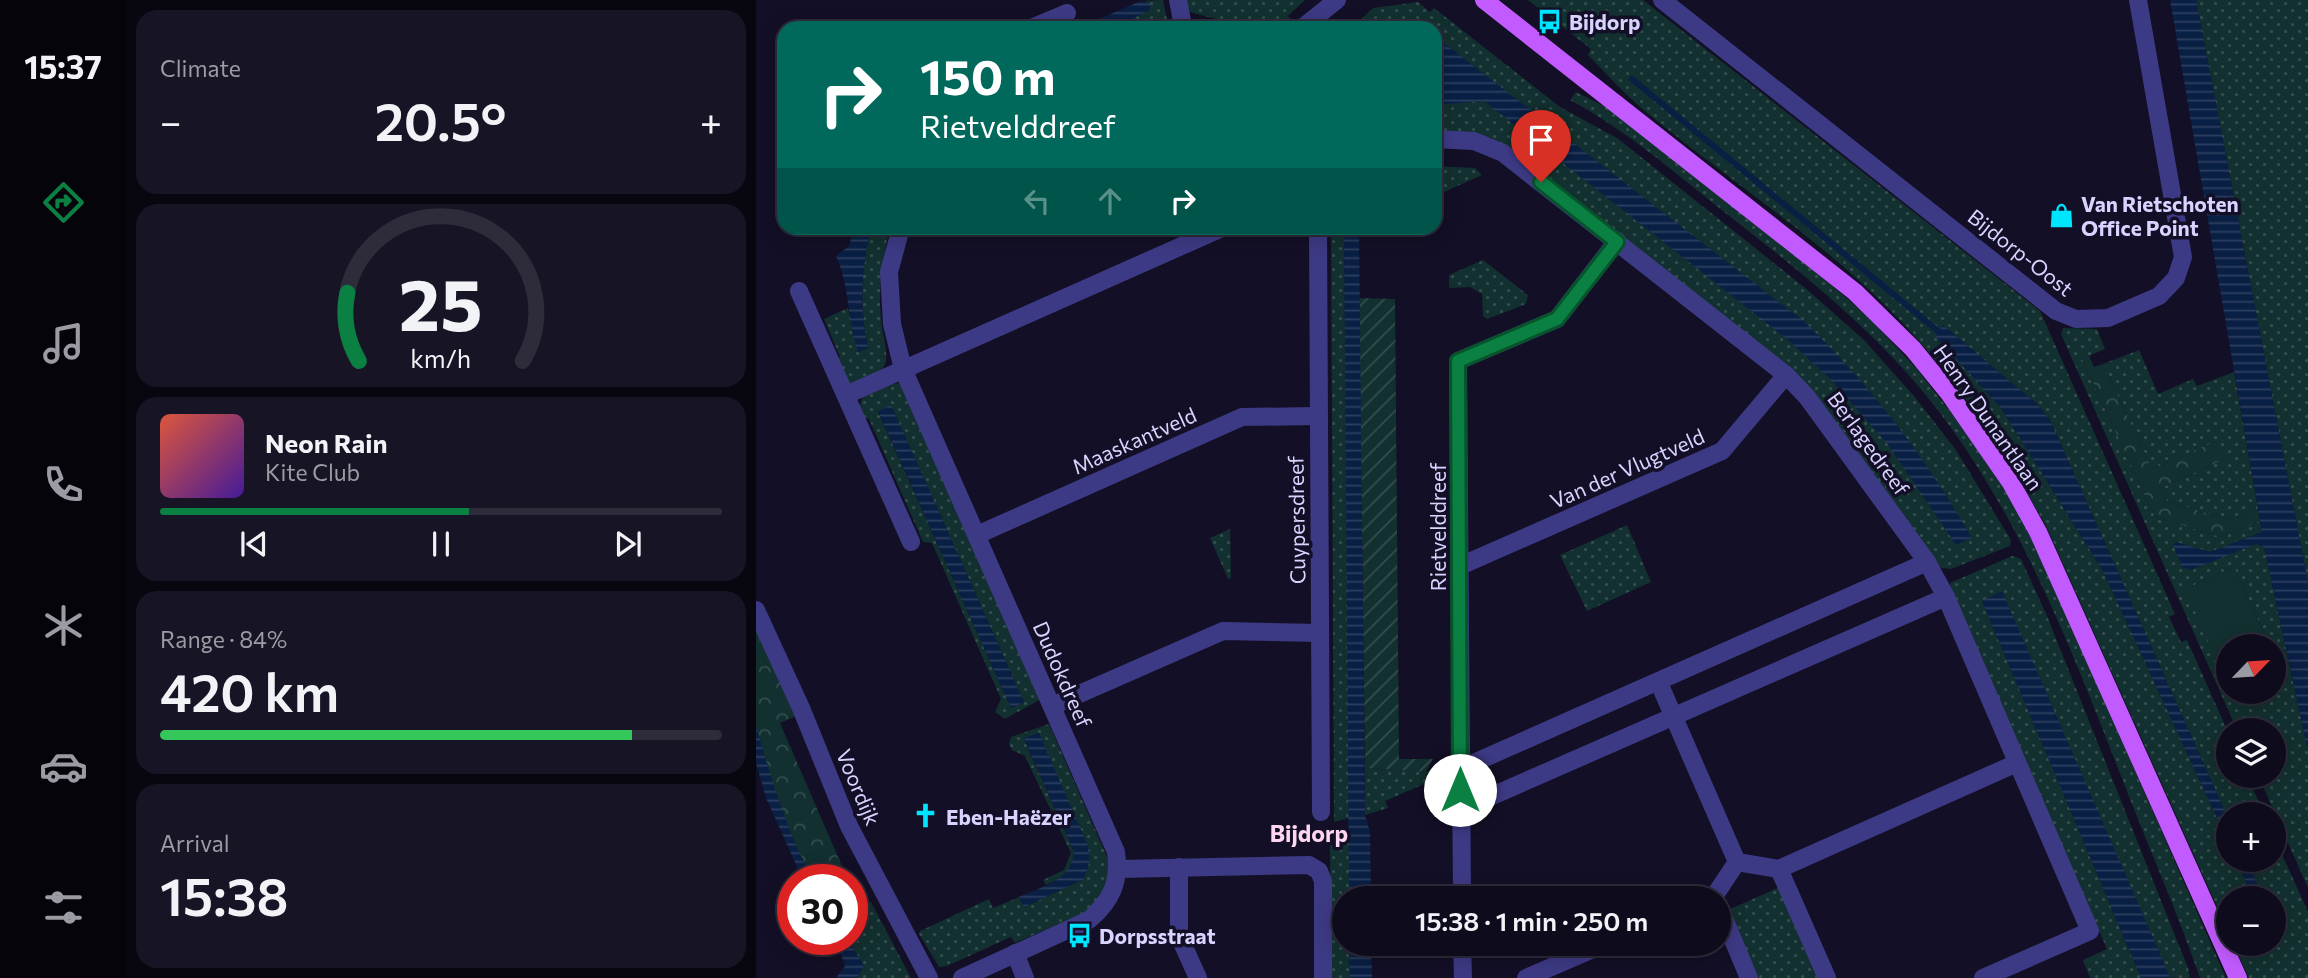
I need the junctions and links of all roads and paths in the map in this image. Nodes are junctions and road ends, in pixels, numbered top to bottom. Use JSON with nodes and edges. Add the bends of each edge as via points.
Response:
{"nodes":[{"id":1,"x":1178,"y":0,"type":"edge"},
{"id":2,"x":1321,"y":0,"type":"edge"},
{"id":3,"x":1337,"y":0,"type":"edge"},
{"id":4,"x":1484,"y":0,"type":"edge"},
{"id":5,"x":1662,"y":0,"type":"edge"},
{"id":6,"x":2137,"y":0,"type":"edge"},
{"id":7,"x":1067,"y":13,"type":"dead end"},
{"id":8,"x":1050,"y":21,"type":"edge"},
{"id":9,"x":1180,"y":21,"type":"edge"},
{"id":10,"x":1308,"y":21,"type":"edge"},
{"id":11,"x":1311,"y":21,"type":"edge"},
{"id":12,"x":1442,"y":139,"type":"edge"},
{"id":13,"x":899,"y":235,"type":"edge"},
{"id":14,"x":1206,"y":235,"type":"edge"},
{"id":15,"x":1318,"y":235,"type":"edge"},
{"id":16,"x":1617,"y":242,"type":"junction"},
{"id":17,"x":799,"y":291,"type":"dead end"},
{"id":18,"x":903,"y":369,"type":"junction"},
{"id":19,"x":1786,"y":375,"type":"junction"},
{"id":20,"x":846,"y":395,"type":"junction"},
{"id":21,"x":1317,"y":416,"type":"junction"},
{"id":22,"x":977,"y":535,"type":"junction"},
{"id":23,"x":911,"y":542,"type":"dead end"},
{"id":24,"x":1927,"y":562,"type":"junction"},
{"id":25,"x":1460,"y":566,"type":"junction"},
{"id":26,"x":1946,"y":597,"type":"junction"},
{"id":27,"x":756,"y":610,"type":"edge"},
{"id":28,"x":1320,"y":633,"type":"junction"},
{"id":29,"x":1659,"y":683,"type":"junction"},
{"id":30,"x":1052,"y":706,"type":"junction"},
{"id":31,"x":1674,"y":717,"type":"junction"},
{"id":32,"x":2017,"y":763,"type":"junction"},
{"id":33,"x":1460,"y":769,"type":"junction"},
{"id":34,"x":1460,"y":810,"type":"junction"},
{"id":35,"x":1321,"y":812,"type":"dead end"},
{"id":36,"x":1737,"y":862,"type":"junction"},
{"id":37,"x":1179,"y":867,"type":"junction"},
{"id":38,"x":1118,"y":869,"type":"junction"},
{"id":39,"x":1779,"y":869,"type":"junction"},
{"id":40,"x":1462,"y":886,"type":"edge"},
{"id":41,"x":1723,"y":886,"type":"edge"},
{"id":42,"x":1731,"y":935,"type":"edge"},
{"id":43,"x":1016,"y":953,"type":"junction"},
{"id":44,"x":1462,"y":956,"type":"edge"},
{"id":45,"x":1577,"y":956,"type":"edge"},
{"id":46,"x":929,"y":978,"type":"edge"},
{"id":47,"x":962,"y":978,"type":"edge"},
{"id":48,"x":1025,"y":978,"type":"edge"},
{"id":49,"x":1198,"y":978,"type":"edge"},
{"id":50,"x":1323,"y":978,"type":"edge"},
{"id":51,"x":1463,"y":978,"type":"edge"},
{"id":52,"x":1526,"y":978,"type":"edge"},
{"id":53,"x":1749,"y":978,"type":"edge"},
{"id":54,"x":1827,"y":978,"type":"edge"},
{"id":55,"x":1983,"y":978,"type":"edge"},
{"id":56,"x":2238,"y":978,"type":"edge"}],
"edges":[{"from":1,"to":9,"type":"street"},
{"from":2,"to":10,"type":"street"},
{"from":3,"to":11,"type":"street"},
{"from":4,"to":56,"type":"main road","name":"Henry Dunantlaan","via":[[1855,292],[1913,349],[1948,392],[2038,531]]},
{"from":5,"to":6,"type":"street","name":"Bijdorp-Oost","via":[[2056,311],[2076,319],[2108,318],[2159,296],[2176,278],[2183,257]]},
{"from":7,"to":8,"type":"street"},
{"from":12,"to":16,"type":"street","name":"Berlagedreef","via":[[1474,141],[1503,153]]},
{"from":13,"to":18,"type":"street","name":"Dudokdreef","via":[[889,272],[892,324]]},
{"from":14,"to":18,"type":"street"},
{"from":15,"to":21,"type":"street","name":"Cuypersdreef"},
{"from":16,"to":19,"type":"street","name":"Berlagedreef"},
{"from":16,"to":25,"type":"street","name":"Rietvelddreef","via":[[1557,319],[1458,361]]},
{"from":17,"to":20,"type":"street"},
{"from":18,"to":20,"type":"street"},
{"from":18,"to":22,"type":"street","name":"Dudokdreef"},
{"from":19,"to":24,"type":"street","name":"Berlagedreef","via":[[1807,397]]},
{"from":19,"to":25,"type":"street","name":"Van der Vlugtveld","via":[[1722,450]]},
{"from":20,"to":23,"type":"street"},
{"from":21,"to":22,"type":"street","name":"Maaskantveld","via":[[1242,417]]},
{"from":21,"to":28,"type":"street","name":"Cuypersdreef"},
{"from":22,"to":30,"type":"street","name":"Dudokdreef"},
{"from":24,"to":26,"type":"street","name":"Berlagedreef"},
{"from":24,"to":29,"type":"street"},
{"from":25,"to":33,"type":"street","name":"Rietvelddreef"},
{"from":26,"to":31,"type":"street"},
{"from":26,"to":32,"type":"street","name":"Berlagedreef"},
{"from":27,"to":46,"type":"street","name":"Voordijk","via":[[849,826]]},
{"from":28,"to":30,"type":"street","via":[[1223,631]]},
{"from":28,"to":35,"type":"street","name":"Cuypersdreef"},
{"from":29,"to":31,"type":"street"},
{"from":29,"to":33,"type":"street"},
{"from":30,"to":38,"type":"street","name":"Dudokdreef","via":[[1116,852]]},
{"from":31,"to":34,"type":"street"},
{"from":31,"to":36,"type":"street"},
{"from":32,"to":39,"type":"street"},
{"from":32,"to":55,"type":"street","name":"Berlagedreef","via":[[2090,931]]},
{"from":33,"to":34,"type":"street","name":"Rietvelddreef"},
{"from":34,"to":40,"type":"street","name":"Rietvelddreef"},
{"from":36,"to":39,"type":"street"},
{"from":36,"to":41,"type":"street"},
{"from":37,"to":38,"type":"street"},
{"from":37,"to":49,"type":"street","via":[[1179,936]]},
{"from":37,"to":50,"type":"street","via":[[1309,865],[1319,871]]},
{"from":38,"to":43,"type":"street","via":[[1106,905],[1089,920]]},
{"from":39,"to":54,"type":"street"},
{"from":42,"to":53,"type":"street"},
{"from":43,"to":47,"type":"street"},
{"from":43,"to":48,"type":"street"},
{"from":44,"to":51,"type":"street"},
{"from":45,"to":52,"type":"street"}]}
